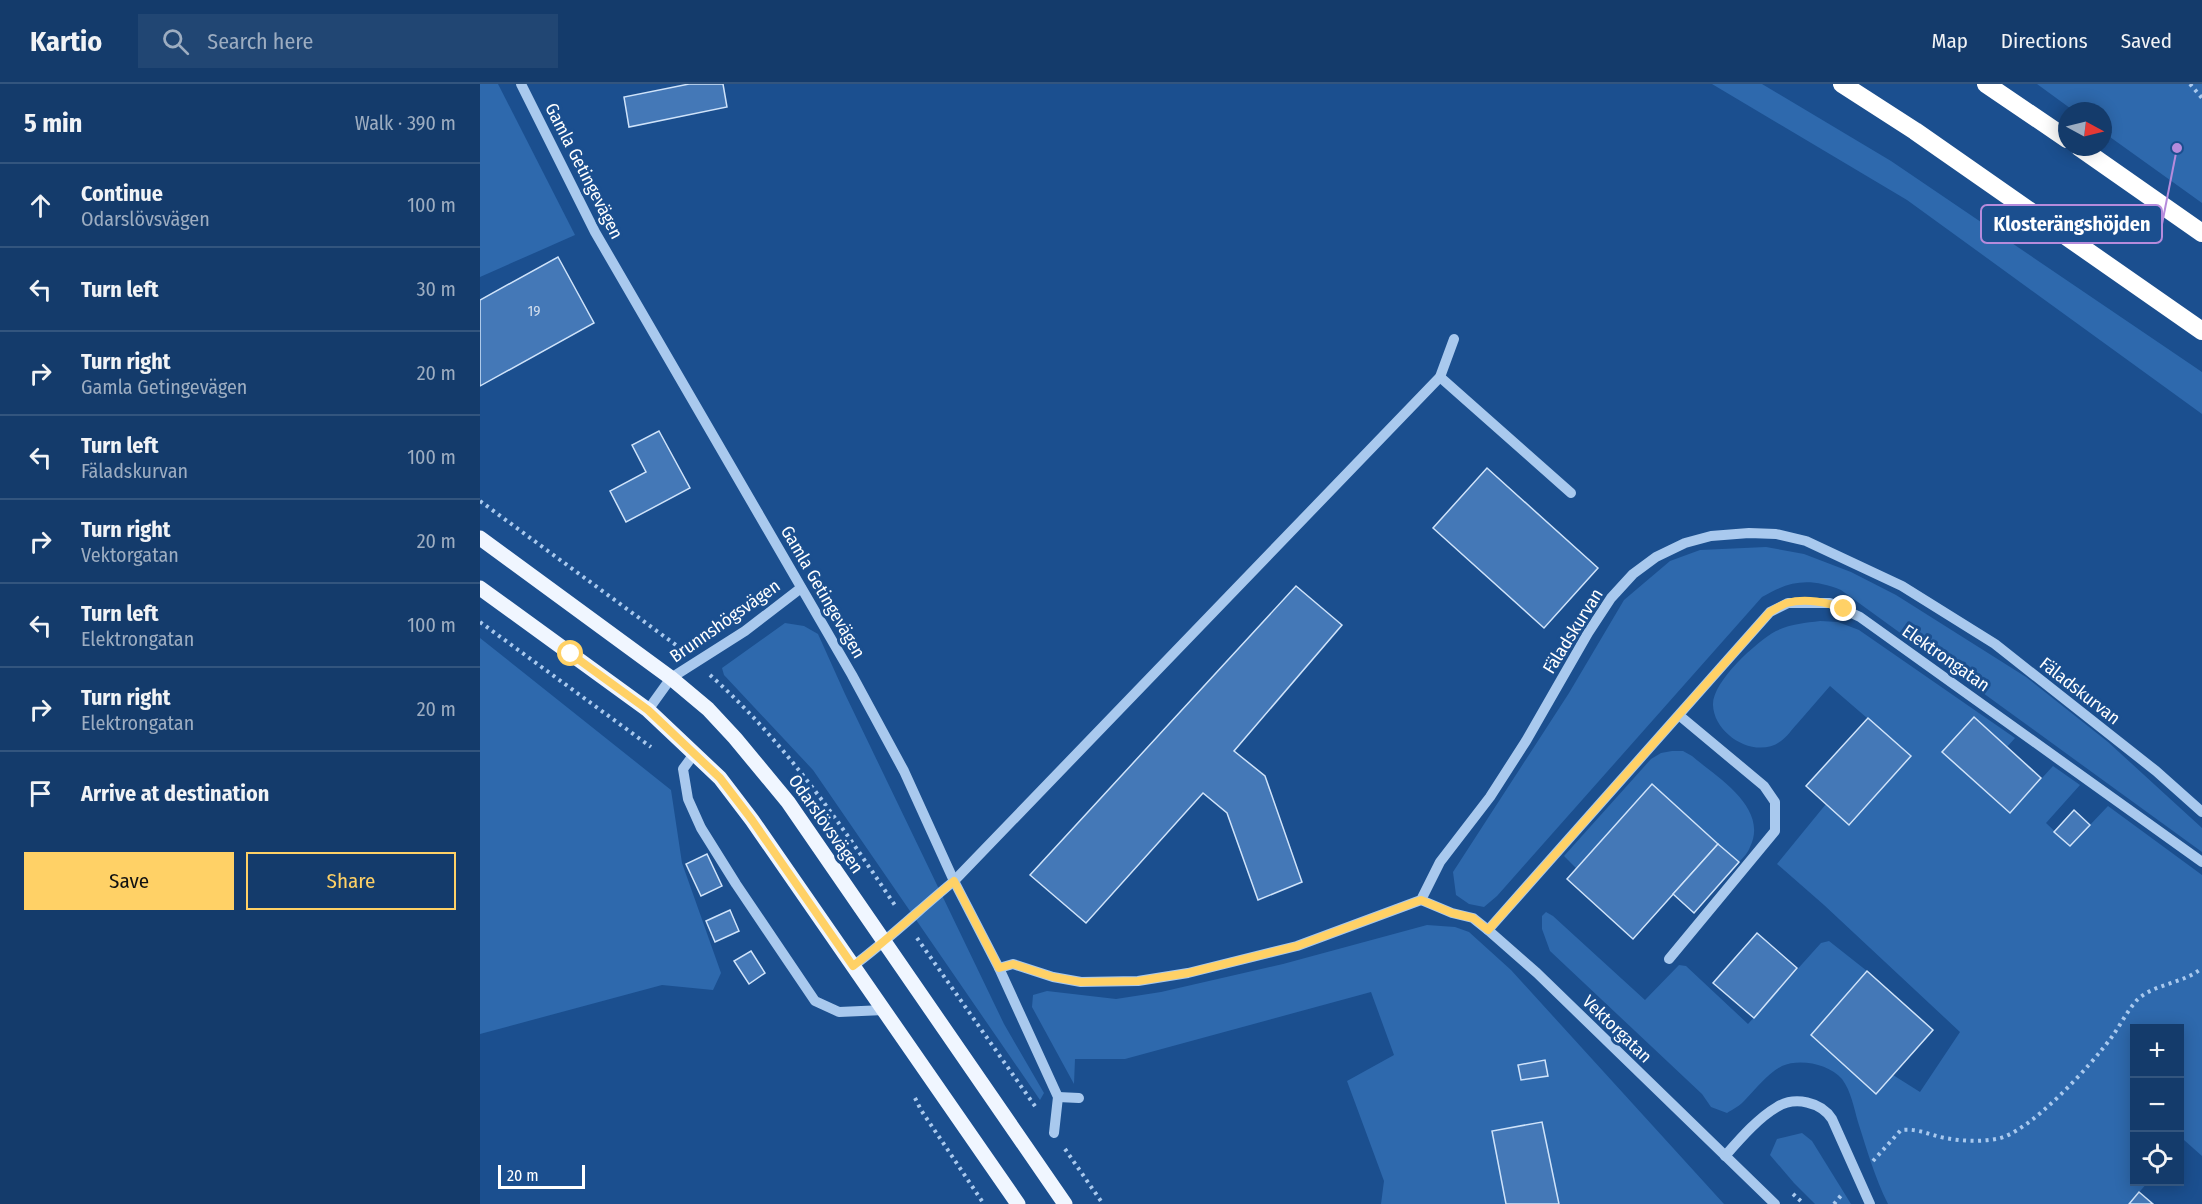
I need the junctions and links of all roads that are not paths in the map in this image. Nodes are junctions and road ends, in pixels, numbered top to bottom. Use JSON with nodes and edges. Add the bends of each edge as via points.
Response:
{"nodes":[{"id":1,"x":521,"y":84,"type":"edge"},
{"id":2,"x":1842,"y":84,"type":"edge"},
{"id":3,"x":1986,"y":84,"type":"edge"},
{"id":4,"x":2058,"y":133,"type":"edge"},
{"id":5,"x":2092,"y":156,"type":"edge"},
{"id":6,"x":2202,"y":233,"type":"edge"},
{"id":7,"x":2202,"y":331,"type":"edge"},
{"id":8,"x":1454,"y":339,"type":"dead end"},
{"id":9,"x":1440,"y":377,"type":"junction"},
{"id":10,"x":1571,"y":493,"type":"dead end"},
{"id":11,"x":480,"y":538,"type":"edge"},
{"id":12,"x":480,"y":588,"type":"edge"},
{"id":13,"x":801,"y":588,"type":"junction"},
{"id":14,"x":671,"y":678,"type":"junction"},
{"id":15,"x":648,"y":710,"type":"junction"},
{"id":16,"x":1680,"y":716,"type":"junction"},
{"id":17,"x":694,"y":753,"type":"junction"},
{"id":18,"x":2202,"y":812,"type":"edge"},
{"id":19,"x":2202,"y":862,"type":"edge"},
{"id":20,"x":954,"y":881,"type":"junction"},
{"id":21,"x":1421,"y":900,"type":"junction"},
{"id":22,"x":1488,"y":930,"type":"junction"},
{"id":23,"x":885,"y":942,"type":"junction"},
{"id":24,"x":1669,"y":959,"type":"dead end"},
{"id":25,"x":853,"y":966,"type":"junction"},
{"id":26,"x":999,"y":968,"type":"junction"},
{"id":27,"x":884,"y":1011,"type":"junction"},
{"id":28,"x":1058,"y":1097,"type":"junction"},
{"id":29,"x":1079,"y":1098,"type":"dead end"},
{"id":30,"x":1054,"y":1133,"type":"dead end"},
{"id":31,"x":1725,"y":1156,"type":"junction"},
{"id":32,"x":1018,"y":1204,"type":"edge"},
{"id":33,"x":1065,"y":1204,"type":"edge"},
{"id":34,"x":1775,"y":1204,"type":"edge"},
{"id":35,"x":1870,"y":1204,"type":"edge"}],
"edges":[{"from":1,"to":13,"type":"street","name":"Gamla Getingevägen","via":[[595,232]]},
{"from":2,"to":7,"type":"highway"},
{"from":3,"to":4,"type":"highway"},
{"from":5,"to":6,"type":"highway"},
{"from":8,"to":9,"type":"street"},
{"from":9,"to":10,"type":"street"},
{"from":9,"to":20,"type":"street"},
{"from":11,"to":14,"type":"main road","name":"Odarslövsvägen"},
{"from":12,"to":15,"type":"main road"},
{"from":13,"to":14,"type":"street","name":"Brunnshögsvägen","via":[[745,631]]},
{"from":13,"to":20,"type":"street","name":"Gamla Getingevägen","via":[[904,771]]},
{"from":14,"to":15,"type":"street","name":"Brunnshögsvägen"},
{"from":14,"to":23,"type":"main road","name":"Odarslövsvägen","via":[[708,710],[759,765]]},
{"from":15,"to":17,"type":"main road"},
{"from":16,"to":19,"type":"street","name":"Elektrongatan","via":[[1770,612],[1788,603],[1830,603],[1860,617]]},
{"from":16,"to":22,"type":"street","name":"Elektrongatan"},
{"from":16,"to":24,"type":"street","via":[[1764,786],[1775,802],[1775,831]]},
{"from":17,"to":25,"type":"main road","via":[[720,778],[752,820]]},
{"from":17,"to":27,"type":"street","via":[[684,770],[688,799],[701,828],[815,1001],[839,1012]]},
{"from":18,"to":21,"type":"street","name":"Fäladskurvan","via":[[1995,644],[1902,586],[1806,541],[1776,534],[1711,536],[1656,557],[1611,598],[1526,741],[1490,797],[1440,862]]},
{"from":20,"to":23,"type":"street"},
{"from":20,"to":26,"type":"street","name":"Gamla Getingevägen"},
{"from":21,"to":22,"type":"street","name":"Vektorgatan","via":[[1473,918]]},
{"from":21,"to":26,"type":"street","via":[[1297,946],[1138,981],[1081,982],[1013,964]]},
{"from":22,"to":31,"type":"street","name":"Vektorgatan"},
{"from":23,"to":25,"type":"street"},
{"from":23,"to":33,"type":"main road","name":"Odarslövsvägen"},
{"from":25,"to":27,"type":"main road"},
{"from":26,"to":28,"type":"street","name":"Gamla Getingevägen"},
{"from":27,"to":32,"type":"main road"},
{"from":28,"to":29,"type":"street"},
{"from":28,"to":30,"type":"street"},
{"from":31,"to":34,"type":"street","name":"Vektorgatan"},
{"from":31,"to":35,"type":"street","via":[[1778,1106],[1800,1101],[1813,1103],[1829,1113]]}]}
